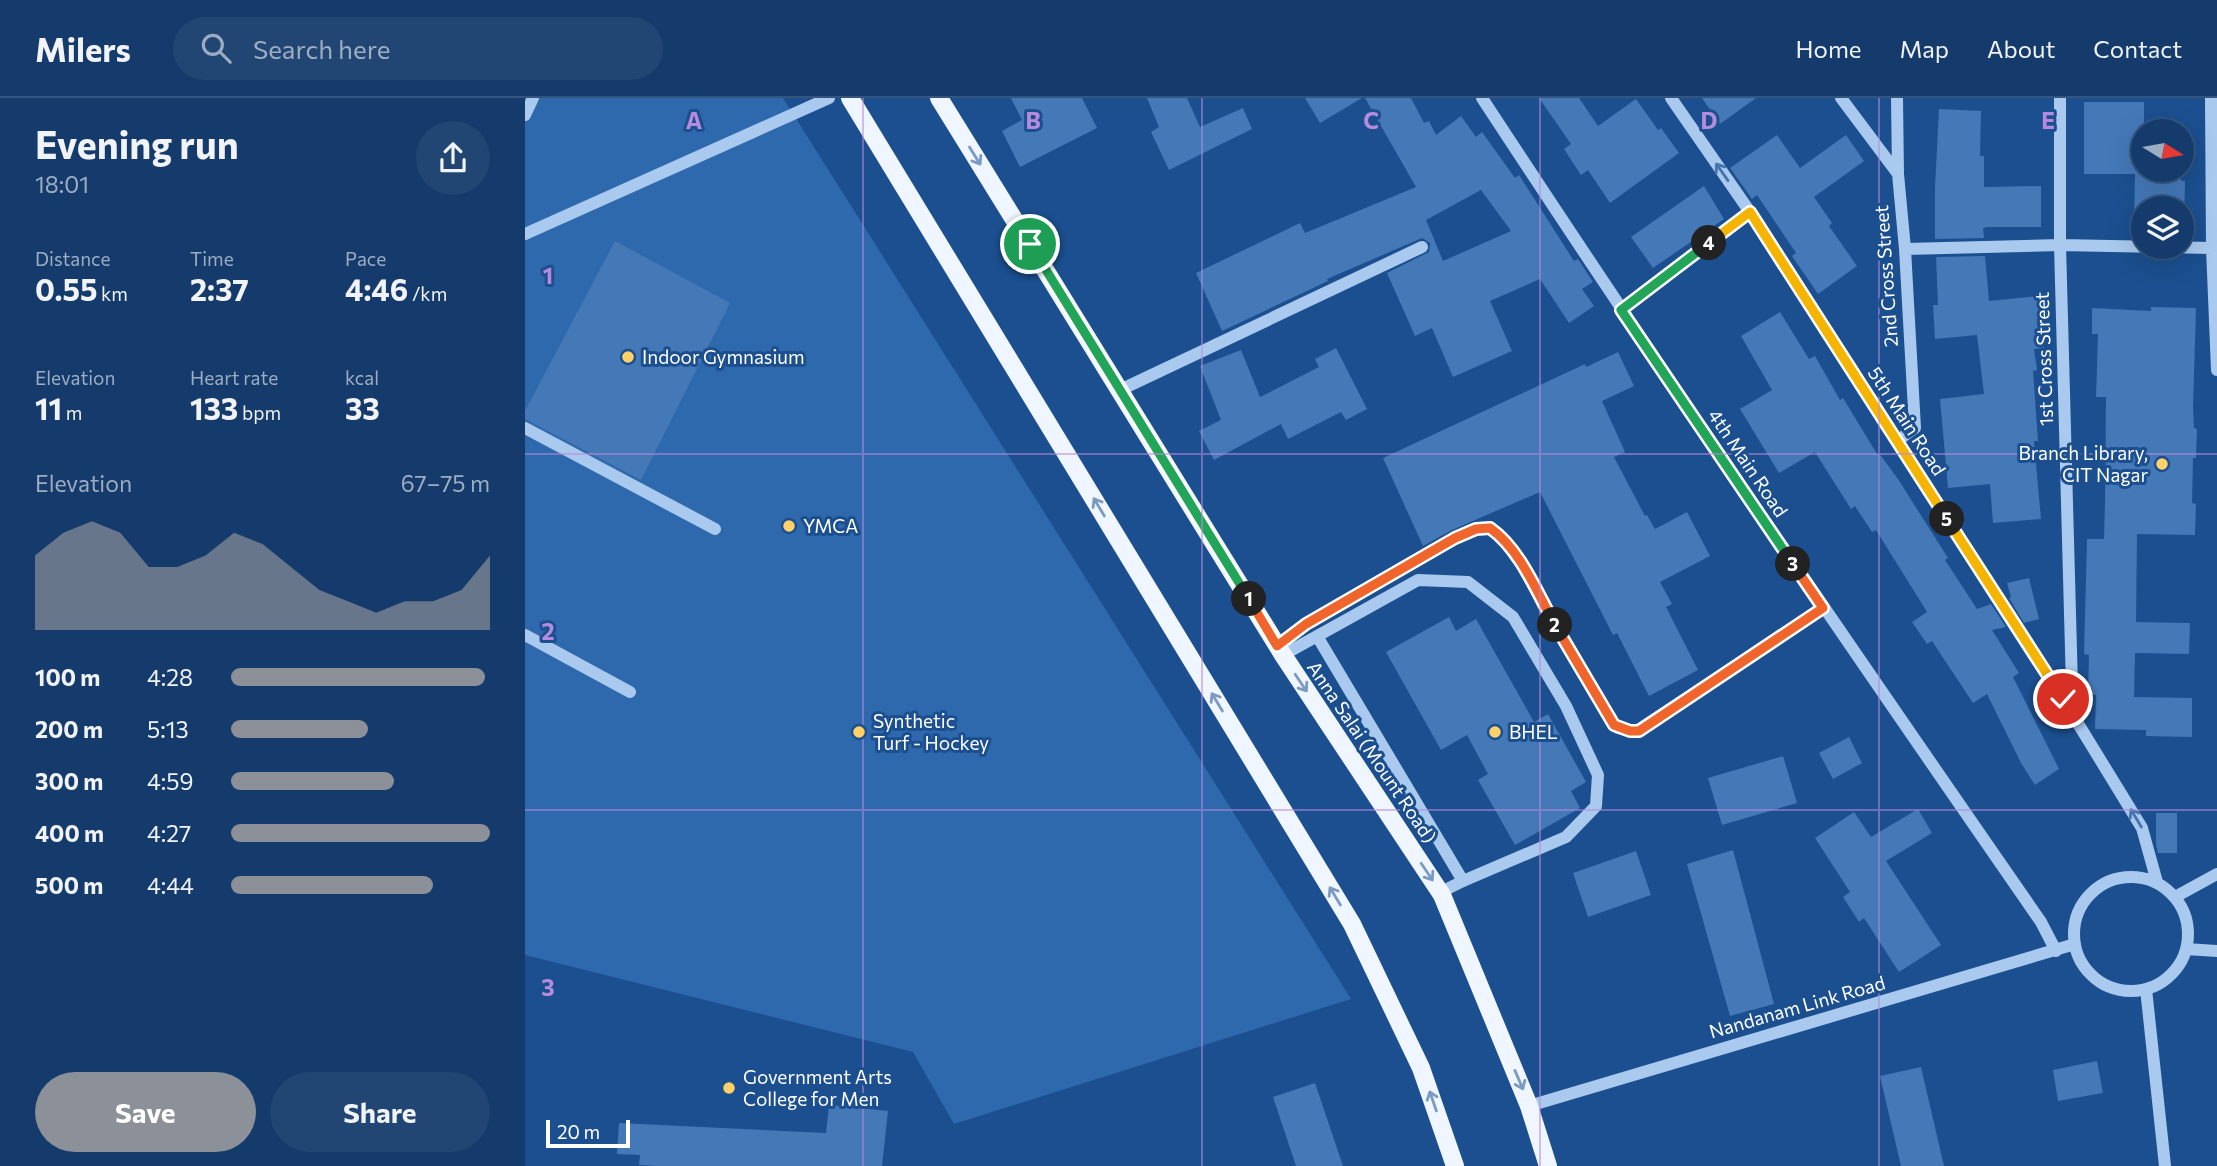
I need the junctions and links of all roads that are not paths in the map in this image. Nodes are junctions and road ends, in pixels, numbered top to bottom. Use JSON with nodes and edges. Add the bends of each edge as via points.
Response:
{"nodes":[{"id":1,"x":533,"y":98,"type":"edge"},
{"id":2,"x":829,"y":98,"type":"edge"},
{"id":3,"x":851,"y":98,"type":"edge"},
{"id":4,"x":939,"y":98,"type":"edge"},
{"id":5,"x":1482,"y":98,"type":"edge"},
{"id":6,"x":1671,"y":98,"type":"edge"},
{"id":7,"x":1841,"y":98,"type":"edge"},
{"id":8,"x":1897,"y":98,"type":"edge"},
{"id":9,"x":2060,"y":98,"type":"edge"},
{"id":10,"x":2211,"y":98,"type":"edge"},
{"id":11,"x":525,"y":115,"type":"edge"},
{"id":12,"x":1898,"y":174,"type":"junction"},
{"id":13,"x":1750,"y":212,"type":"junction"},
{"id":14,"x":525,"y":234,"type":"edge"},
{"id":15,"x":2060,"y":245,"type":"junction"},
{"id":16,"x":1422,"y":247,"type":"dead end"},
{"id":17,"x":2212,"y":248,"type":"junction"},
{"id":18,"x":1905,"y":249,"type":"junction"},
{"id":19,"x":1621,"y":310,"type":"junction"},
{"id":20,"x":2217,"y":370,"type":"edge"},
{"id":21,"x":1120,"y":390,"type":"junction"},
{"id":22,"x":525,"y":428,"type":"edge"},
{"id":23,"x":1897,"y":441,"type":"junction"},
{"id":24,"x":715,"y":529,"type":"dead end"},
{"id":25,"x":1823,"y":608,"type":"junction"},
{"id":26,"x":525,"y":635,"type":"edge"},
{"id":27,"x":1317,"y":636,"type":"junction"},
{"id":28,"x":1280,"y":651,"type":"junction"},
{"id":29,"x":630,"y":692,"type":"dead end"},
{"id":30,"x":2063,"y":699,"type":"junction"},
{"id":31,"x":2217,"y":874,"type":"edge"},
{"id":32,"x":1463,"y":881,"type":"junction"},
{"id":33,"x":2157,"y":882,"type":"junction"},
{"id":34,"x":1442,"y":895,"type":"junction"},
{"id":35,"x":2175,"y":897,"type":"junction"},
{"id":36,"x":2075,"y":944,"type":"junction"},
{"id":37,"x":2186,"y":949,"type":"junction"},
{"id":38,"x":2056,"y":951,"type":"junction"},
{"id":39,"x":2217,"y":951,"type":"edge"},
{"id":40,"x":2146,"y":989,"type":"junction"},
{"id":41,"x":1529,"y":1106,"type":"junction"},
{"id":42,"x":1455,"y":1166,"type":"edge"},
{"id":43,"x":1548,"y":1166,"type":"edge"},
{"id":44,"x":2165,"y":1166,"type":"edge"}],
"edges":[{"from":1,"to":11,"type":"street"},
{"from":2,"to":14,"type":"street"},
{"from":42,"to":3,"type":"main road","one_way":true,"via":[[1421,1068],[1352,924]]},
{"from":4,"to":21,"type":"main road","name":"Anna Salai (Mount Road)","one_way":true},
{"from":5,"to":19,"type":"street","name":"4th Main Road"},
{"from":13,"to":6,"type":"street","name":"5th Main Road","one_way":true},
{"from":7,"to":12,"type":"street"},
{"from":8,"to":12,"type":"street","name":"2nd Cross Street"},
{"from":9,"to":15,"type":"street","name":"1st Cross Street"},
{"from":10,"to":17,"type":"street"},
{"from":12,"to":18,"type":"street","name":"2nd Cross Street"},
{"from":13,"to":19,"type":"street"},
{"from":13,"to":23,"type":"street","name":"5th Main Road"},
{"from":15,"to":17,"type":"street"},
{"from":15,"to":18,"type":"street"},
{"from":15,"to":30,"type":"street","name":"1st Cross Street","via":[[2072,687]]},
{"from":16,"to":21,"type":"street"},
{"from":17,"to":20,"type":"street"},
{"from":18,"to":23,"type":"street","name":"2nd Cross Street","via":[[1915,428]]},
{"from":19,"to":25,"type":"street","name":"4th Main Road"},
{"from":21,"to":28,"type":"main road","name":"Anna Salai (Mount Road)"},
{"from":22,"to":24,"type":"street"},
{"from":23,"to":30,"type":"street","name":"5th Main Road"},
{"from":25,"to":28,"type":"street","via":[[1635,732],[1611,722],[1521,564],[1490,528],[1455,538],[1306,624]]},
{"from":25,"to":38,"type":"street","name":"4th Main Road","via":[[2041,922]]},
{"from":26,"to":29,"type":"street"},
{"from":27,"to":28,"type":"street"},
{"from":27,"to":32,"type":"street"},
{"from":27,"to":32,"type":"street","via":[[1418,580],[1468,582],[1513,617],[1566,706],[1598,775],[1596,806],[1566,837]]},
{"from":28,"to":34,"type":"main road","name":"Anna Salai (Mount Road)","one_way":true},
{"from":33,"to":30,"type":"street","name":"5th Main Road","one_way":true,"via":[[2142,828]]},
{"from":31,"to":35,"type":"street"},
{"from":32,"to":34,"type":"street"},
{"from":33,"to":35,"type":"street"},
{"from":33,"to":36,"type":"street","via":[[2140,877],[2105,883],[2080,908]]},
{"from":34,"to":41,"type":"main road","name":"Anna Salai (Mount Road)","one_way":true},
{"from":35,"to":37,"type":"street","via":[[2187,930]]},
{"from":36,"to":38,"type":"street","name":"Nandanam Link Road"},
{"from":36,"to":40,"type":"street","via":[[2093,977],[2109,987]]},
{"from":37,"to":39,"type":"street"},
{"from":37,"to":40,"type":"street","via":[[2171,974]]},
{"from":38,"to":41,"type":"street","name":"Nandanam Link Road"},
{"from":40,"to":44,"type":"street"},
{"from":41,"to":43,"type":"main road","name":"Anna Salai (Mount Road)"}]}
